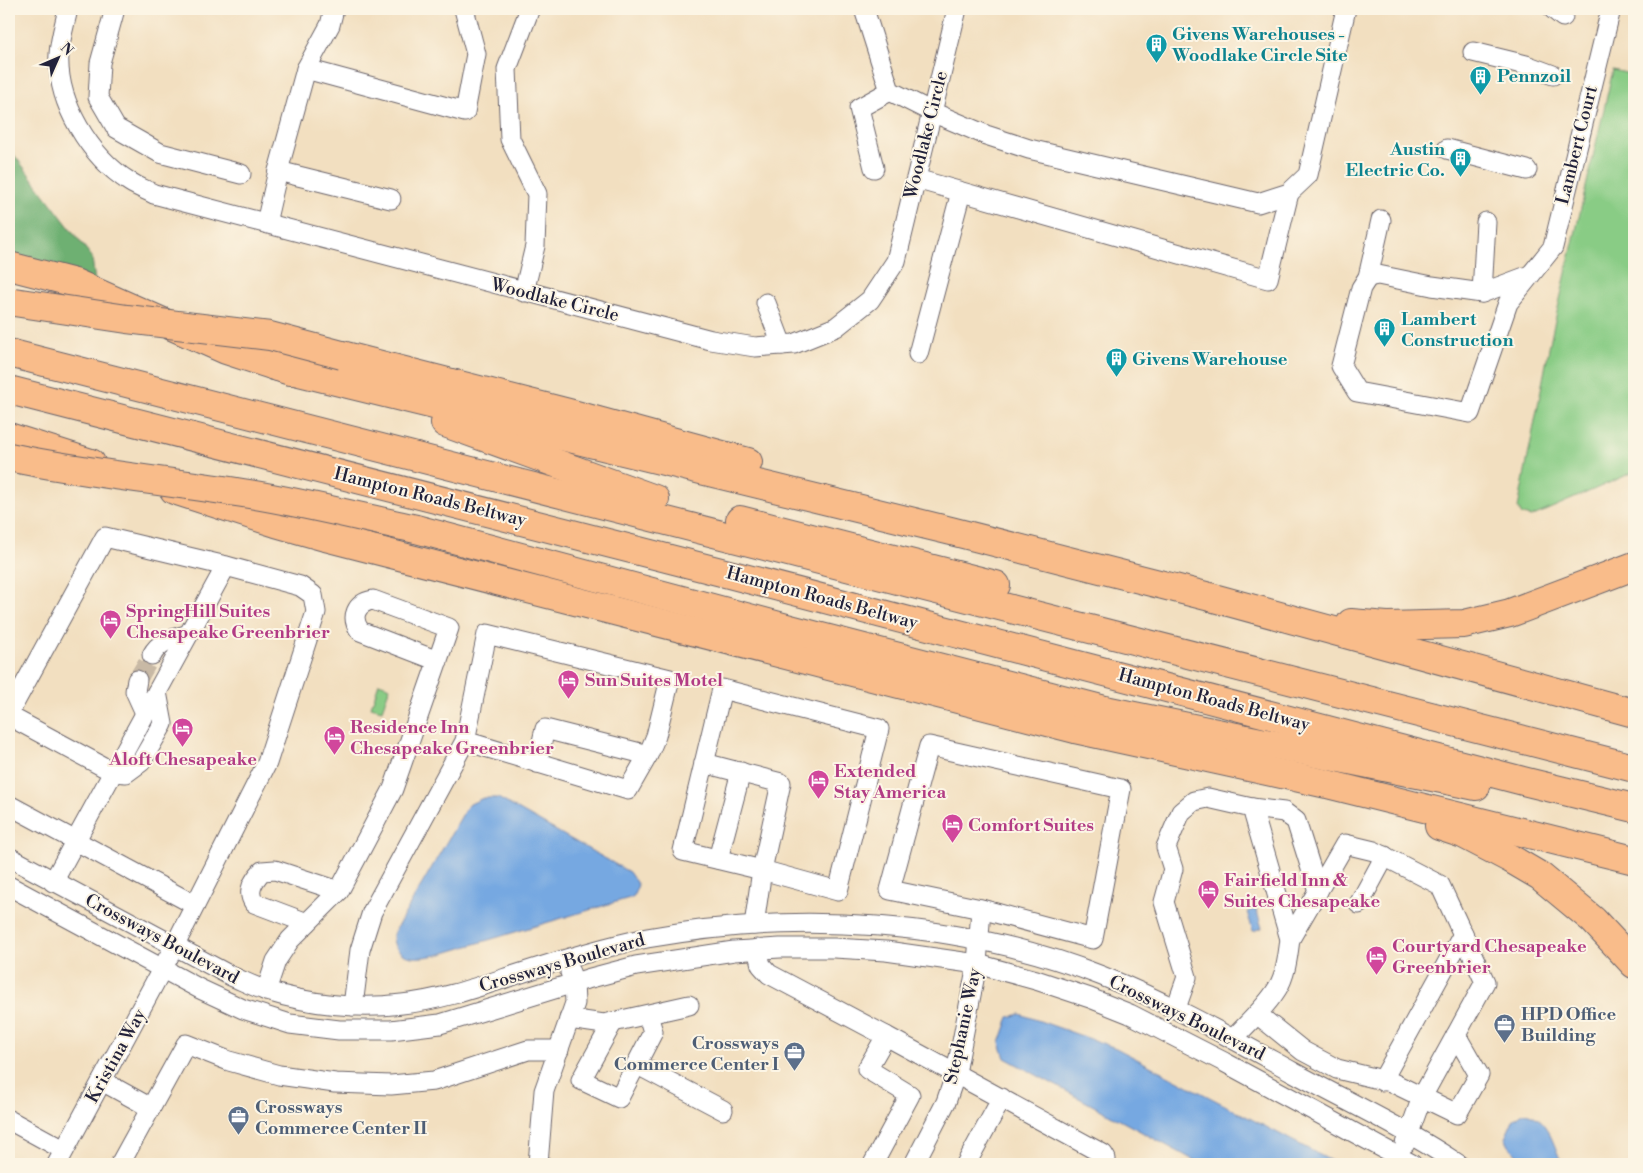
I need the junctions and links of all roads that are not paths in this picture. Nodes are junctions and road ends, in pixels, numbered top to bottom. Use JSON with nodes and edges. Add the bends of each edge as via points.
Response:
{"nodes":[{"id":1,"x":68,"y":9,"type":"edge"},
{"id":2,"x":115,"y":9,"type":"edge"},
{"id":3,"x":334,"y":9,"type":"edge"},
{"id":4,"x":464,"y":9,"type":"edge"},
{"id":5,"x":864,"y":9,"type":"edge"},
{"id":6,"x":957,"y":9,"type":"edge"},
{"id":7,"x":1346,"y":9,"type":"edge"},
{"id":8,"x":1610,"y":9,"type":"edge"},
{"id":9,"x":529,"y":10,"type":"dead end"},
{"id":10,"x":1474,"y":52,"type":"dead end"},
{"id":11,"x":306,"y":68,"type":"junction"},
{"id":12,"x":1553,"y":75,"type":"dead end"},
{"id":13,"x":890,"y":91,"type":"junction"},
{"id":14,"x":932,"y":112,"type":"junction"},
{"id":15,"x":1447,"y":150,"type":"dead end"},
{"id":16,"x":874,"y":168,"type":"dead end"},
{"id":17,"x":1527,"y":170,"type":"dead end"},
{"id":18,"x":278,"y":171,"type":"junction"},
{"id":19,"x":241,"y":174,"type":"dead end"},
{"id":20,"x":916,"y":179,"type":"junction"},
{"id":21,"x":961,"y":192,"type":"junction"},
{"id":22,"x":1289,"y":193,"type":"junction"},
{"id":23,"x":391,"y":199,"type":"dead end"},
{"id":24,"x":1381,"y":220,"type":"dead end"},
{"id":25,"x":1486,"y":222,"type":"dead end"},
{"id":26,"x":266,"y":223,"type":"junction"},
{"id":27,"x":9,"y":266,"type":"edge"},
{"id":28,"x":1531,"y":274,"type":"junction"},
{"id":29,"x":1368,"y":277,"type":"junction"},
{"id":30,"x":524,"y":292,"type":"junction"},
{"id":31,"x":1482,"y":293,"type":"junction"},
{"id":32,"x":12,"y":301,"type":"edge"},
{"id":33,"x":766,"y":303,"type":"dead end"},
{"id":34,"x":9,"y":335,"type":"edge"},
{"id":35,"x":782,"y":345,"type":"junction"},
{"id":36,"x":9,"y":353,"type":"edge"},
{"id":37,"x":918,"y":354,"type":"dead end"},
{"id":38,"x":274,"y":366,"type":"junction"},
{"id":39,"x":9,"y":377,"type":"edge"},
{"id":40,"x":9,"y":390,"type":"edge"},
{"id":41,"x":9,"y":437,"type":"edge"},
{"id":42,"x":9,"y":457,"type":"edge"},
{"id":43,"x":655,"y":499,"type":"junction"},
{"id":44,"x":951,"y":531,"type":"junction"},
{"id":45,"x":226,"y":566,"type":"junction"},
{"id":46,"x":1634,"y":566,"type":"edge"},
{"id":47,"x":1210,"y":597,"type":"junction"},
{"id":48,"x":189,"y":634,"type":"junction"},
{"id":49,"x":152,"y":655,"type":"tunnel mouth"},
{"id":50,"x":438,"y":661,"type":"junction"},
{"id":51,"x":137,"y":680,"type":"tunnel mouth"},
{"id":52,"x":157,"y":692,"type":"junction"},
{"id":53,"x":145,"y":714,"type":"junction"},
{"id":54,"x":1634,"y":714,"type":"edge"},
{"id":55,"x":9,"y":715,"type":"edge"},
{"id":56,"x":465,"y":741,"type":"junction"},
{"id":57,"x":1634,"y":750,"type":"edge"},
{"id":58,"x":648,"y":755,"type":"junction"},
{"id":59,"x":537,"y":762,"type":"junction"},
{"id":60,"x":704,"y":763,"type":"junction"},
{"id":61,"x":1634,"y":768,"type":"edge"},
{"id":62,"x":113,"y":772,"type":"junction"},
{"id":63,"x":742,"y":772,"type":"junction"},
{"id":64,"x":1527,"y":782,"type":"junction"},
{"id":65,"x":1327,"y":784,"type":"junction"},
{"id":66,"x":1634,"y":794,"type":"edge"},
{"id":67,"x":9,"y":805,"type":"edge"},
{"id":68,"x":1252,"y":808,"type":"junction"},
{"id":69,"x":1634,"y":808,"type":"edge"},
{"id":70,"x":76,"y":842,"type":"junction"},
{"id":71,"x":1385,"y":856,"type":"junction"},
{"id":72,"x":9,"y":857,"type":"edge"},
{"id":73,"x":718,"y":859,"type":"junction"},
{"id":74,"x":1634,"y":860,"type":"edge"},
{"id":75,"x":762,"y":870,"type":"junction"},
{"id":76,"x":53,"y":882,"type":"junction"},
{"id":77,"x":9,"y":886,"type":"edge"},
{"id":78,"x":338,"y":891,"type":"junction"},
{"id":79,"x":1318,"y":891,"type":"junction"},
{"id":80,"x":1359,"y":904,"type":"dead end"},
{"id":81,"x":195,"y":905,"type":"junction"},
{"id":82,"x":981,"y":908,"type":"junction"},
{"id":83,"x":307,"y":923,"type":"junction"},
{"id":84,"x":754,"y":925,"type":"junction"},
{"id":85,"x":1463,"y":934,"type":"junction"},
{"id":86,"x":979,"y":940,"type":"junction"},
{"id":87,"x":1290,"y":940,"type":"junction"},
{"id":88,"x":174,"y":947,"type":"junction"},
{"id":89,"x":757,"y":949,"type":"junction"},
{"id":90,"x":566,"y":959,"type":"junction"},
{"id":91,"x":977,"y":964,"type":"junction"},
{"id":92,"x":1634,"y":964,"type":"edge"},
{"id":93,"x":162,"y":969,"type":"junction"},
{"id":94,"x":574,"y":983,"type":"junction"},
{"id":95,"x":266,"y":991,"type":"junction"},
{"id":96,"x":689,"y":1005,"type":"dead end"},
{"id":97,"x":353,"y":1006,"type":"junction"},
{"id":98,"x":1176,"y":1008,"type":"junction"},
{"id":99,"x":1257,"y":1014,"type":"junction"},
{"id":100,"x":648,"y":1015,"type":"junction"},
{"id":101,"x":569,"y":1019,"type":"junction"},
{"id":102,"x":613,"y":1022,"type":"junction"},
{"id":103,"x":1456,"y":1035,"type":"junction"},
{"id":104,"x":886,"y":1036,"type":"junction"},
{"id":105,"x":1233,"y":1039,"type":"junction"},
{"id":106,"x":558,"y":1050,"type":"junction"},
{"id":107,"x":636,"y":1064,"type":"junction"},
{"id":108,"x":956,"y":1073,"type":"junction"},
{"id":109,"x":102,"y":1081,"type":"junction"},
{"id":110,"x":1382,"y":1081,"type":"junction"},
{"id":111,"x":1422,"y":1097,"type":"junction"},
{"id":112,"x":1002,"y":1098,"type":"junction"},
{"id":113,"x":151,"y":1108,"type":"junction"},
{"id":114,"x":723,"y":1110,"type":"dead end"},
{"id":115,"x":9,"y":1120,"type":"edge"},
{"id":116,"x":1408,"y":1134,"type":"junction"},
{"id":117,"x":60,"y":1157,"type":"edge"},
{"id":118,"x":1102,"y":1158,"type":"edge"},
{"id":119,"x":1406,"y":1161,"type":"edge"},
{"id":120,"x":120,"y":1164,"type":"edge"},
{"id":121,"x":538,"y":1164,"type":"edge"},
{"id":122,"x":873,"y":1164,"type":"edge"},
{"id":123,"x":914,"y":1164,"type":"edge"},
{"id":124,"x":966,"y":1164,"type":"edge"},
{"id":125,"x":1122,"y":1164,"type":"edge"},
{"id":126,"x":1458,"y":1164,"type":"edge"}],
"edges":[{"from":1,"to":26,"type":"street","name":"Woodlake Circle","via":[[59,54],[60,76],[76,123],[110,167],[154,194]]},
{"from":2,"to":19,"type":"street","via":[[100,64],[98,97],[116,128],[160,153]]},
{"from":3,"to":11,"type":"street","via":[[330,25]]},
{"from":4,"to":11,"type":"street","via":[[476,54],[465,112]]},
{"from":5,"to":13,"type":"street"},
{"from":6,"to":14,"type":"street","name":"Woodlake Circle"},
{"from":7,"to":22,"type":"street","via":[[1308,174]]},
{"from":8,"to":28,"type":"street","name":"Lambert Court","via":[[1553,246]]},
{"from":9,"to":30,"type":"street","via":[[508,69],[510,139],[537,194],[535,246]]},
{"from":10,"to":12,"type":"street"},
{"from":11,"to":18,"type":"street"},
{"from":13,"to":14,"type":"street"},
{"from":13,"to":16,"type":"street","via":[[860,108]]},
{"from":14,"to":20,"type":"street","name":"Woodlake Circle"},
{"from":14,"to":22,"type":"street","via":[[1029,149],[1258,203]]},
{"from":15,"to":17,"type":"street"},
{"from":18,"to":23,"type":"street"},
{"from":18,"to":26,"type":"street"},
{"from":20,"to":21,"type":"street"},
{"from":20,"to":35,"type":"street","name":"Woodlake Circle","via":[[896,261],[870,300],[836,327],[794,344]]},
{"from":21,"to":22,"type":"street","via":[[1268,278]]},
{"from":21,"to":37,"type":"street"},
{"from":24,"to":29,"type":"street"},
{"from":25,"to":31,"type":"street"},
{"from":26,"to":30,"type":"street","name":"Woodlake Circle"},
{"from":27,"to":38,"type":"highway","via":[[75,283],[226,350]]},
{"from":28,"to":29,"type":"street","name":"Lambert Court","via":[[1508,303],[1470,413],[1358,392],[1341,366],[1361,288]]},
{"from":28,"to":31,"type":"street"},
{"from":29,"to":31,"type":"street","via":[[1378,275]]},
{"from":30,"to":35,"type":"street","name":"Woodlake Circle","via":[[711,340],[754,346]]},
{"from":32,"to":44,"type":"highway","bridge":true,"via":[[270,336],[786,473]]},
{"from":33,"to":35,"type":"street"},
{"from":34,"to":43,"type":"highway"},
{"from":36,"to":61,"type":"highway"},
{"from":38,"to":43,"type":"highway","via":[[440,421]]},
{"from":38,"to":44,"type":"highway"},
{"from":39,"to":66,"type":"highway"},
{"from":40,"to":64,"type":"highway","name":"Hampton Roads Beltway"},
{"from":41,"to":65,"type":"highway","via":[[325,537],[1075,729]]},
{"from":42,"to":64,"type":"highway","bridge":true,"via":[[96,473],[250,494],[416,529],[1105,710],[1473,786]]},
{"from":43,"to":57,"type":"highway"},
{"from":44,"to":47,"type":"highway"},
{"from":45,"to":48,"type":"street"},
{"from":45,"to":55,"type":"street","name":"Kristina Way","via":[[105,537]]},
{"from":45,"to":81,"type":"street","name":"Kristina Way","via":[[300,586],[313,595],[316,612],[267,762]]},
{"from":46,"to":47,"type":"highway","via":[[1510,613],[1464,624],[1387,626],[1320,620]]},
{"from":47,"to":54,"type":"highway"},
{"from":48,"to":49,"type":"street","via":[[165,641],[156,647]]},
{"from":48,"to":52,"type":"street"},
{"from":50,"to":50,"type":"street","via":[[360,631],[354,618],[356,611],[365,601],[373,600],[449,628]]},
{"from":50,"to":78,"type":"street","via":[[393,789]]},
{"from":51,"to":53,"type":"street","via":[[135,691]]},
{"from":52,"to":53,"type":"street"},
{"from":52,"to":62,"type":"street","via":[[162,724],[142,762],[126,773]]},
{"from":53,"to":62,"type":"street"},
{"from":55,"to":62,"type":"street"},
{"from":56,"to":58,"type":"street","via":[[487,634],[670,679]]},
{"from":56,"to":59,"type":"street"},
{"from":56,"to":97,"type":"street","via":[[372,912],[360,950]]},
{"from":58,"to":59,"type":"street","via":[[628,790]]},
{"from":58,"to":59,"type":"street","via":[[546,729]]},
{"from":60,"to":63,"type":"street"},
{"from":60,"to":73,"type":"street","via":[[683,851]]},
{"from":60,"to":75,"type":"street","via":[[722,689],[879,728],[838,891]]},
{"from":62,"to":70,"type":"street"},
{"from":63,"to":73,"type":"street"},
{"from":63,"to":75,"type":"street","via":[[781,783]]},
{"from":64,"to":69,"type":"highway","name":"Hampton Roads Beltway"},
{"from":65,"to":74,"type":"highway"},
{"from":65,"to":92,"type":"highway","via":[[1462,834],[1528,868],[1593,920]]},
{"from":67,"to":70,"type":"street"},
{"from":68,"to":79,"type":"street","via":[[1284,812],[1296,821]]},
{"from":68,"to":87,"type":"street"},
{"from":68,"to":98,"type":"street","via":[[1208,798],[1194,801],[1181,812],[1166,846],[1173,869],[1164,902],[1187,977]]},
{"from":70,"to":76,"type":"street"},
{"from":70,"to":81,"type":"street"},
{"from":71,"to":79,"type":"street","via":[[1345,844]]},
{"from":71,"to":80,"type":"street"},
{"from":71,"to":85,"type":"street","via":[[1440,885]]},
{"from":72,"to":76,"type":"street","name":"Crossways Boulevard"},
{"from":73,"to":75,"type":"street"},
{"from":75,"to":84,"type":"street"},
{"from":76,"to":88,"type":"street","name":"Crossways Boulevard"},
{"from":77,"to":93,"type":"street","name":"Crossways Boulevard"},
{"from":78,"to":83,"type":"street"},
{"from":78,"to":83,"type":"street","via":[[274,870],[262,871],[250,890],[251,900]]},
{"from":79,"to":87,"type":"street"},
{"from":81,"to":88,"type":"street","name":"Kristina Way"},
{"from":82,"to":82,"type":"street","via":[[1093,939],[1121,789],[929,746],[890,890]]},
{"from":82,"to":86,"type":"street","name":"Stephanie Way"},
{"from":83,"to":95,"type":"street","via":[[276,961]]},
{"from":84,"to":86,"type":"street","name":"Crossways Boulevard","via":[[868,925]]},
{"from":84,"to":90,"type":"street","name":"Crossways Boulevard","via":[[644,939]]},
{"from":85,"to":103,"type":"street","via":[[1485,982]]},
{"from":85,"to":110,"type":"street"},
{"from":86,"to":91,"type":"street","name":"Stephanie Way"},
{"from":86,"to":98,"type":"street","name":"Crossways Boulevard","via":[[1098,974]]},
{"from":87,"to":99,"type":"street","via":[[1278,988]]},
{"from":88,"to":93,"type":"street","name":"Kristina Way"},
{"from":88,"to":95,"type":"street","name":"Crossways Boulevard"},
{"from":89,"to":91,"type":"street","name":"Crossways Boulevard","via":[[886,951]]},
{"from":89,"to":94,"type":"street","name":"Crossways Boulevard","via":[[636,966]]},
{"from":89,"to":104,"type":"street","via":[[761,965],[769,974]]},
{"from":90,"to":94,"type":"street"},
{"from":90,"to":97,"type":"street","name":"Crossways Boulevard","via":[[451,994],[401,1004]]},
{"from":91,"to":108,"type":"street","name":"Stephanie Way"},
{"from":91,"to":119,"type":"street","name":"Crossways Boulevard","via":[[1045,983],[1130,1014]]},
{"from":93,"to":94,"type":"street","name":"Crossways Boulevard","via":[[243,1009],[290,1024],[339,1030],[392,1030],[440,1024]]},
{"from":93,"to":109,"type":"street","name":"Kristina Way"},
{"from":94,"to":101,"type":"street","via":[[575,1003]]},
{"from":95,"to":97,"type":"street","name":"Crossways Boulevard","via":[[325,1004]]},
{"from":96,"to":100,"type":"street"},
{"from":98,"to":105,"type":"street","name":"Crossways Boulevard"},
{"from":99,"to":105,"type":"street"},
{"from":99,"to":110,"type":"street","via":[[1304,1051],[1336,1069]]},
{"from":100,"to":102,"type":"street"},
{"from":100,"to":107,"type":"street","via":[[653,1032]]},
{"from":101,"to":102,"type":"street","via":[[604,1024]]},
{"from":101,"to":106,"type":"street"},
{"from":102,"to":107,"type":"street","via":[[581,1080],[619,1098]]},
{"from":103,"to":111,"type":"street"},
{"from":103,"to":111,"type":"street","via":[[1479,1075],[1457,1114]]},
{"from":104,"to":108,"type":"street"},
{"from":104,"to":122,"type":"street","via":[[867,1069],[910,1095]]},
{"from":105,"to":116,"type":"street","name":"Crossways Boulevard"},
{"from":106,"to":113,"type":"street","via":[[528,1050],[434,1080],[391,1085],[335,1083],[279,1075],[229,1061],[186,1044]]},
{"from":106,"to":121,"type":"street","via":[[544,1092]]},
{"from":107,"to":114,"type":"street"},
{"from":108,"to":112,"type":"street"},
{"from":108,"to":123,"type":"street","name":"Stephanie Way","via":[[946,1102]]},
{"from":109,"to":113,"type":"street"},
{"from":109,"to":117,"type":"street","name":"Kristina Way"},
{"from":110,"to":111,"type":"street"},
{"from":111,"to":116,"type":"street"},
{"from":112,"to":118,"type":"street"},
{"from":112,"to":124,"type":"street"},
{"from":113,"to":120,"type":"street"},
{"from":115,"to":117,"type":"street"},
{"from":116,"to":119,"type":"street"},
{"from":116,"to":126,"type":"street","name":"Crossways Boulevard"},
{"from":118,"to":125,"type":"street"}]}
